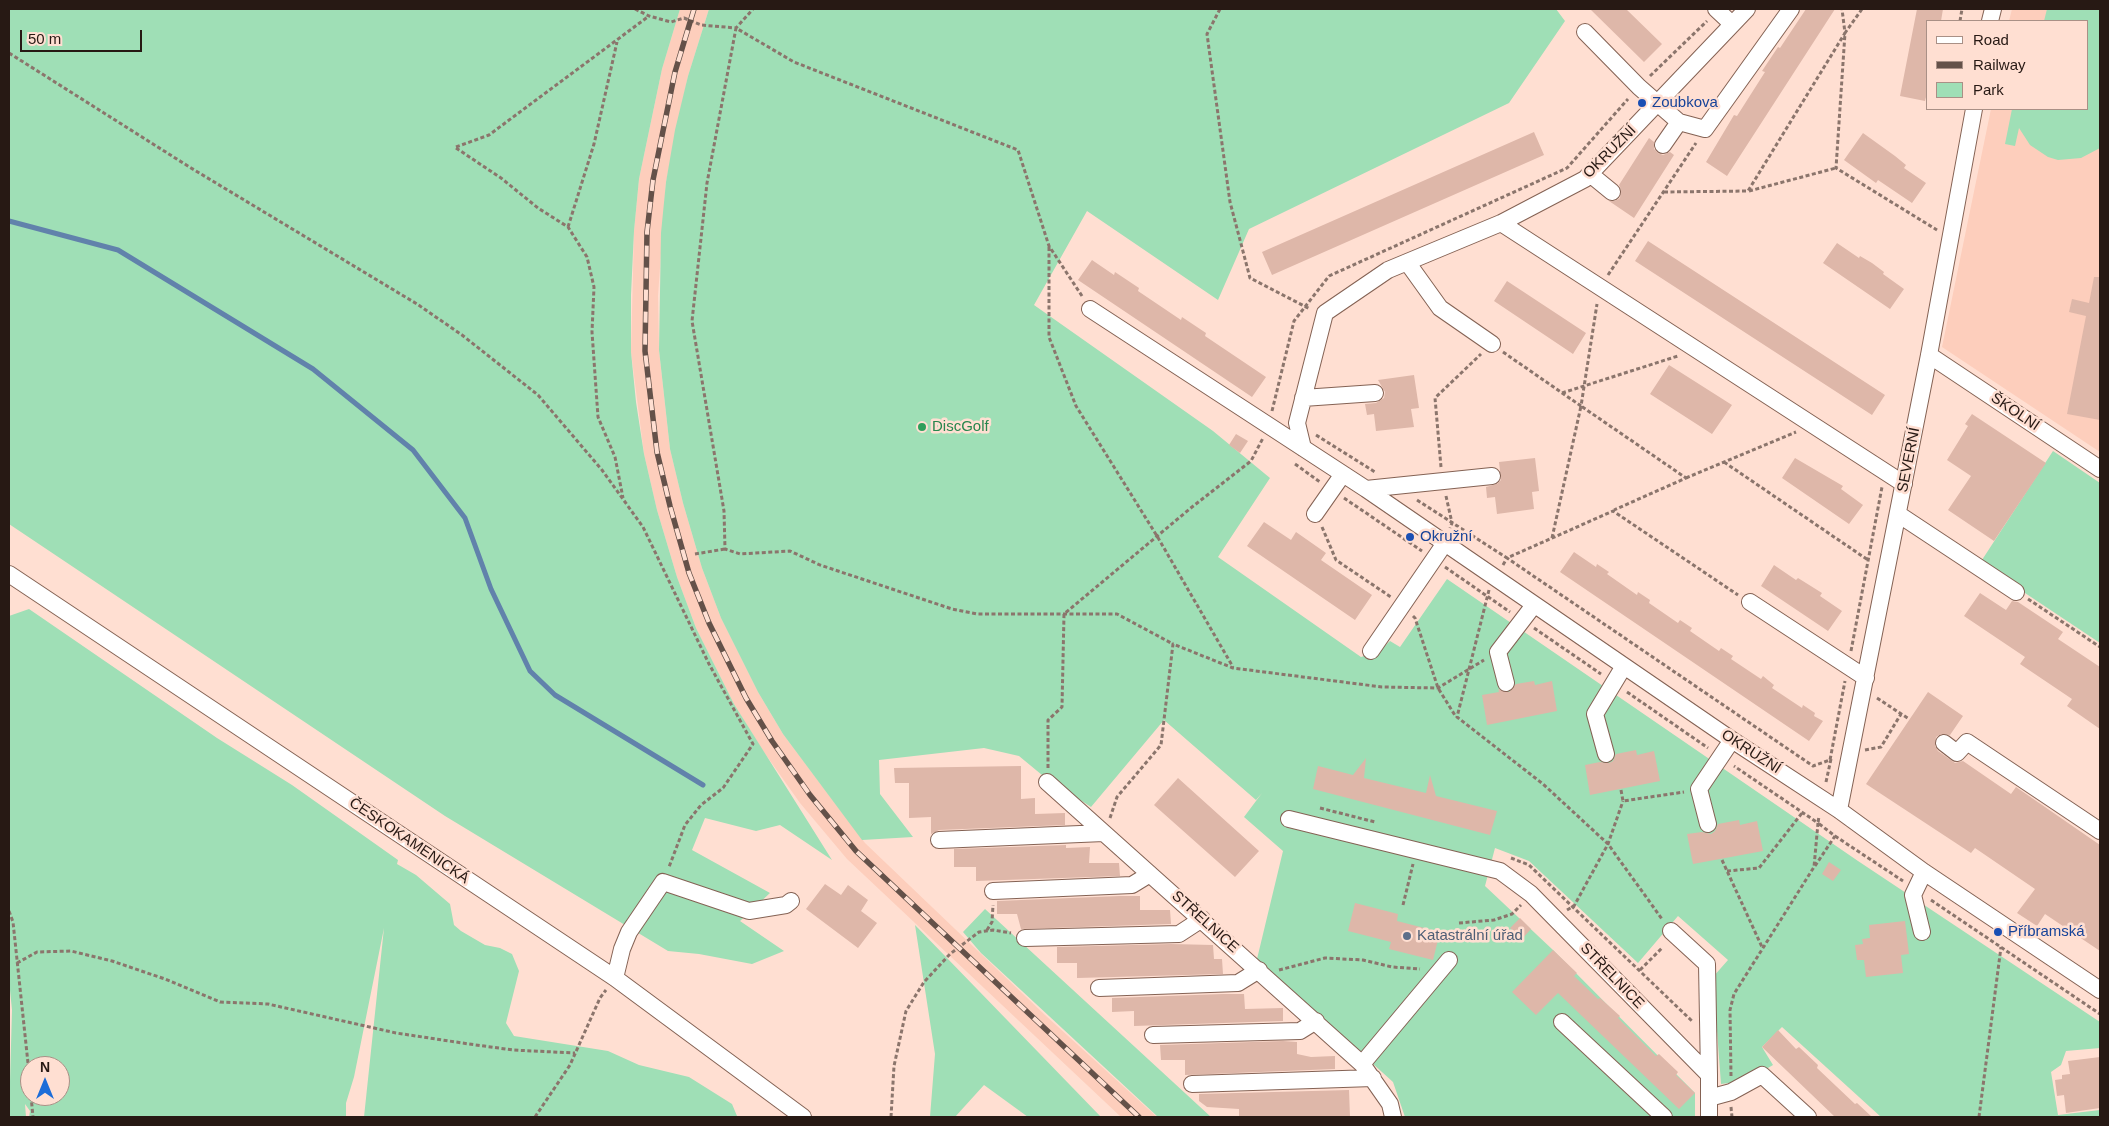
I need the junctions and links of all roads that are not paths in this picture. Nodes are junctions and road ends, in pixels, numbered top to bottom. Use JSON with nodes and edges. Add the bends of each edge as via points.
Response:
{"nodes":[{"id":1,"x":1747,"y":9,"type":"edge"},
{"id":2,"x":1791,"y":9,"type":"edge"},
{"id":3,"x":1717,"y":10,"type":"edge"},
{"id":4,"x":1732,"y":24,"type":"junction"},
{"id":5,"x":1585,"y":32,"type":"dead end"},
{"id":6,"x":1657,"y":104,"type":"junction"},
{"id":7,"x":1974,"y":110,"type":"edge"},
{"id":8,"x":1679,"y":122,"type":"junction"},
{"id":9,"x":1663,"y":145,"type":"dead end"},
{"id":10,"x":1590,"y":174,"type":"junction"},
{"id":11,"x":1612,"y":192,"type":"dead end"},
{"id":12,"x":1501,"y":223,"type":"junction"},
{"id":13,"x":1407,"y":262,"type":"junction"},
{"id":14,"x":1090,"y":309,"type":"road end"},
{"id":15,"x":1492,"y":344,"type":"road end"},
{"id":16,"x":1929,"y":355,"type":"junction"},
{"id":17,"x":1375,"y":393,"type":"dead end"},
{"id":18,"x":1303,"y":398,"type":"junction"},
{"id":19,"x":1302,"y":448,"type":"junction"},
{"id":20,"x":2100,"y":469,"type":"edge"},
{"id":21,"x":1342,"y":474,"type":"junction"},
{"id":22,"x":1492,"y":476,"type":"dead end"},
{"id":23,"x":1904,"y":484,"type":"junction"},
{"id":24,"x":1366,"y":490,"type":"junction"},
{"id":25,"x":1316,"y":514,"type":"dead end"},
{"id":26,"x":1898,"y":514,"type":"junction"},
{"id":27,"x":1444,"y":543,"type":"junction"},
{"id":28,"x":9,"y":574,"type":"edge"},
{"id":29,"x":2016,"y":592,"type":"road end"},
{"id":30,"x":1750,"y":602,"type":"road end"},
{"id":31,"x":1534,"y":605,"type":"junction"},
{"id":32,"x":1371,"y":651,"type":"dead end"},
{"id":33,"x":1624,"y":666,"type":"junction"},
{"id":34,"x":1506,"y":683,"type":"dead end"},
{"id":35,"x":1865,"y":684,"type":"junction"},
{"id":36,"x":1732,"y":740,"type":"junction"},
{"id":37,"x":1944,"y":743,"type":"dead end"},
{"id":38,"x":1606,"y":754,"type":"dead end"},
{"id":39,"x":1047,"y":782,"type":"road end"},
{"id":40,"x":1840,"y":810,"type":"junction"},
{"id":41,"x":1289,"y":819,"type":"dead end"},
{"id":42,"x":1708,"y":824,"type":"dead end"},
{"id":43,"x":2100,"y":831,"type":"edge"},
{"id":44,"x":1104,"y":832,"type":"junction"},
{"id":45,"x":939,"y":840,"type":"dead end"},
{"id":46,"x":1924,"y":872,"type":"junction"},
{"id":47,"x":1150,"y":874,"type":"junction"},
{"id":48,"x":993,"y":891,"type":"road end"},
{"id":49,"x":792,"y":901,"type":"dead end"},
{"id":50,"x":1202,"y":919,"type":"junction"},
{"id":51,"x":1671,"y":931,"type":"road end"},
{"id":52,"x":1922,"y":932,"type":"dead end"},
{"id":53,"x":1025,"y":938,"type":"road end"},
{"id":54,"x":1446,"y":964,"type":"road end"},
{"id":55,"x":1259,"y":970,"type":"junction"},
{"id":56,"x":615,"y":978,"type":"junction"},
{"id":57,"x":1099,"y":988,"type":"dead end"},
{"id":58,"x":2100,"y":990,"type":"edge"},
{"id":59,"x":1316,"y":1021,"type":"junction"},
{"id":60,"x":1562,"y":1022,"type":"dead end"},
{"id":61,"x":1153,"y":1035,"type":"dead end"},
{"id":62,"x":1362,"y":1064,"type":"junction"},
{"id":63,"x":1709,"y":1075,"type":"junction"},
{"id":64,"x":1373,"y":1078,"type":"junction"},
{"id":65,"x":1192,"y":1084,"type":"dead end"},
{"id":66,"x":1709,"y":1098,"type":"junction"},
{"id":67,"x":803,"y":1117,"type":"edge"},
{"id":68,"x":1393,"y":1117,"type":"edge"},
{"id":69,"x":1664,"y":1117,"type":"edge"},
{"id":70,"x":1709,"y":1117,"type":"edge"},
{"id":71,"x":1808,"y":1117,"type":"edge"}],
"edges":[{"from":1,"to":4,"type":"street","name":"OKRUŽNÍ"},
{"from":2,"to":8,"type":"street","via":[[1705,129]]},
{"from":3,"to":4,"type":"street"},
{"from":4,"to":6,"type":"street","name":"OKRUŽNÍ"},
{"from":5,"to":6,"type":"street"},
{"from":6,"to":8,"type":"street"},
{"from":6,"to":10,"type":"street","name":"OKRUŽNÍ"},
{"from":7,"to":16,"type":"street","name":"SEVERNÍ"},
{"from":8,"to":9,"type":"street"},
{"from":10,"to":11,"type":"street"},
{"from":10,"to":12,"type":"street","name":"OKRUŽNÍ"},
{"from":12,"to":13,"type":"street","name":"OKRUŽNÍ"},
{"from":12,"to":23,"type":"street"},
{"from":13,"to":15,"type":"street","via":[[1440,308]]},
{"from":13,"to":18,"type":"street","name":"OKRUŽNÍ","via":[[1388,270],[1325,313]]},
{"from":14,"to":19,"type":"street","name":"OKRUŽNÍ"},
{"from":16,"to":20,"type":"street","name":"ŠKOLNÍ"},
{"from":16,"to":23,"type":"street","name":"SEVERNÍ"},
{"from":17,"to":18,"type":"street"},
{"from":18,"to":19,"type":"street","via":[[1297,423]]},
{"from":19,"to":21,"type":"street","name":"OKRUŽNÍ"},
{"from":21,"to":24,"type":"street","name":"OKRUŽNÍ"},
{"from":21,"to":25,"type":"street"},
{"from":22,"to":24,"type":"street"},
{"from":23,"to":26,"type":"street","name":"SEVERNÍ"},
{"from":24,"to":27,"type":"street","name":"OKRUŽNÍ"},
{"from":26,"to":29,"type":"street"},
{"from":26,"to":35,"type":"street","name":"SEVERNÍ"},
{"from":27,"to":31,"type":"street","name":"OKRUŽNÍ"},
{"from":27,"to":32,"type":"street"},
{"from":28,"to":56,"type":"street","name":"ČESKOKAMENICKÁ"},
{"from":30,"to":35,"type":"street","via":[[1848,667]]},
{"from":31,"to":33,"type":"street","name":"OKRUŽNÍ"},
{"from":31,"to":34,"type":"street","via":[[1498,652]]},
{"from":33,"to":36,"type":"street","name":"OKRUŽNÍ"},
{"from":33,"to":38,"type":"street","via":[[1595,714]]},
{"from":35,"to":40,"type":"street","name":"SEVERNÍ"},
{"from":36,"to":40,"type":"street","name":"OKRUŽNÍ"},
{"from":36,"to":42,"type":"street","via":[[1699,789]]},
{"from":37,"to":43,"type":"street","via":[[1957,753],[1967,742]]},
{"from":39,"to":44,"type":"street","name":"STŘELNICE"},
{"from":40,"to":46,"type":"street","name":"OKRUŽNÍ"},
{"from":41,"to":63,"type":"street","name":"STŘELNICE","via":[[1500,871],[1531,894]]},
{"from":44,"to":45,"type":"street"},
{"from":44,"to":47,"type":"street","name":"STŘELNICE"},
{"from":46,"to":52,"type":"street","via":[[1913,895]]},
{"from":46,"to":58,"type":"street","name":"OKRUŽNÍ"},
{"from":47,"to":48,"type":"street","via":[[1132,885]]},
{"from":47,"to":50,"type":"street","name":"STŘELNICE"},
{"from":49,"to":56,"type":"street","via":[[786,905],[749,911],[663,882],[629,932]]},
{"from":50,"to":53,"type":"street","via":[[1179,934]]},
{"from":50,"to":55,"type":"street","name":"STŘELNICE"},
{"from":51,"to":63,"type":"street","via":[[1707,964]]},
{"from":54,"to":62,"type":"street"},
{"from":55,"to":57,"type":"street","via":[[1238,983]]},
{"from":55,"to":59,"type":"street","name":"STŘELNICE"},
{"from":56,"to":67,"type":"street","name":"ČESKOKAMENICKÁ"},
{"from":59,"to":61,"type":"street","via":[[1300,1031]]},
{"from":59,"to":62,"type":"street","name":"STŘELNICE"},
{"from":60,"to":69,"type":"street"},
{"from":62,"to":64,"type":"street","name":"STŘELNICE"},
{"from":63,"to":66,"type":"street"},
{"from":64,"to":65,"type":"street"},
{"from":64,"to":68,"type":"street","name":"STŘELNICE","via":[[1390,1104]]},
{"from":66,"to":70,"type":"street"},
{"from":66,"to":71,"type":"street","via":[[1731,1092],[1762,1075]]}]}
